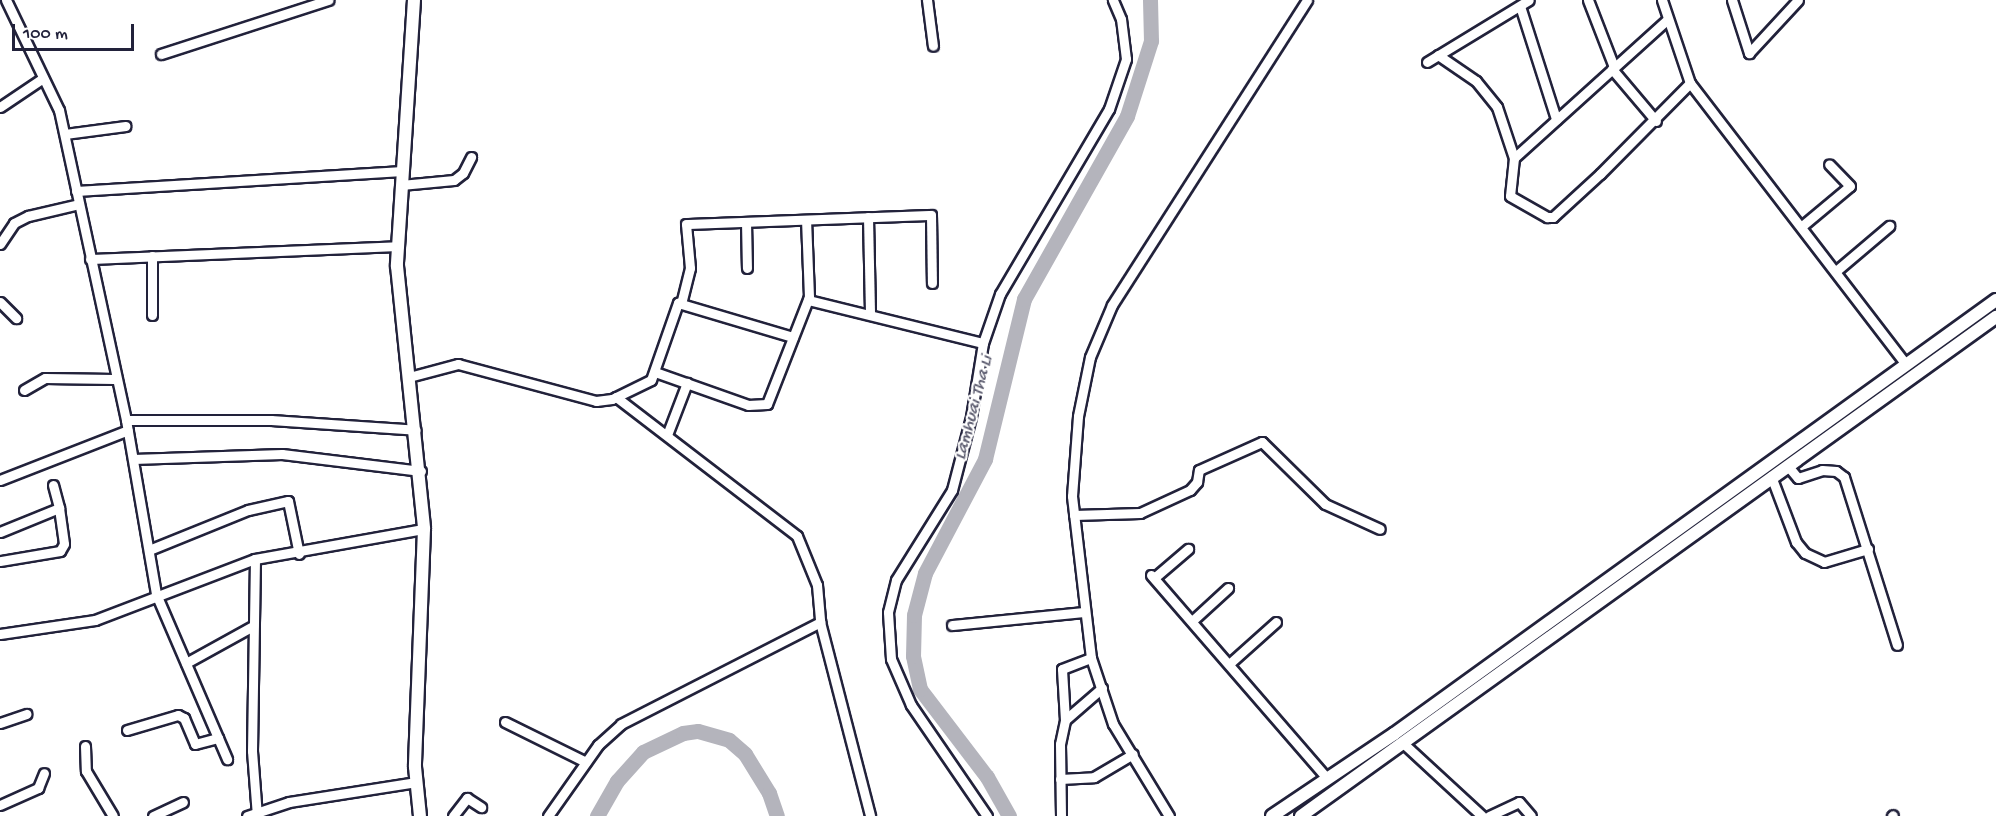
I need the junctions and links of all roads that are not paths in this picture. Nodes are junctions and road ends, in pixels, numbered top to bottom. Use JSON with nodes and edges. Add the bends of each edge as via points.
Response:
{"nodes":[{"id":1,"x":6,"y":0,"type":"edge"},
{"id":2,"x":328,"y":0,"type":"edge"},
{"id":3,"x":414,"y":0,"type":"edge"},
{"id":4,"x":927,"y":0,"type":"edge"},
{"id":5,"x":1113,"y":0,"type":"edge"},
{"id":6,"x":1307,"y":0,"type":"edge"},
{"id":7,"x":1528,"y":0,"type":"edge"},
{"id":8,"x":1588,"y":0,"type":"edge"},
{"id":9,"x":1663,"y":0,"type":"edge"},
{"id":10,"x":1732,"y":0,"type":"edge"},
{"id":11,"x":1798,"y":0,"type":"edge"},
{"id":12,"x":1520,"y":6,"type":"junction"},
{"id":13,"x":1668,"y":19,"type":"junction"},
{"id":14,"x":933,"y":46,"type":"dead end"},
{"id":15,"x":161,"y":54,"type":"dead end"},
{"id":16,"x":1438,"y":55,"type":"junction"},
{"id":17,"x":1427,"y":62,"type":"dead end"},
{"id":18,"x":1612,"y":68,"type":"junction"},
{"id":19,"x":43,"y":78,"type":"junction"},
{"id":20,"x":1690,"y":83,"type":"junction"},
{"id":21,"x":0,"y":107,"type":"edge"},
{"id":22,"x":1556,"y":119,"type":"junction"},
{"id":23,"x":1656,"y":121,"type":"junction"},
{"id":24,"x":125,"y":126,"type":"dead end"},
{"id":25,"x":65,"y":134,"type":"junction"},
{"id":26,"x":471,"y":158,"type":"dead end"},
{"id":27,"x":1514,"y":158,"type":"junction"},
{"id":28,"x":1829,"y":164,"type":"dead end"},
{"id":29,"x":402,"y":171,"type":"junction"},
{"id":30,"x":401,"y":185,"type":"junction"},
{"id":31,"x":76,"y":191,"type":"junction"},
{"id":32,"x":79,"y":204,"type":"junction"},
{"id":33,"x":868,"y":217,"type":"junction"},
{"id":34,"x":806,"y":220,"type":"junction"},
{"id":35,"x":746,"y":222,"type":"junction"},
{"id":36,"x":1802,"y":226,"type":"junction"},
{"id":37,"x":1889,"y":226,"type":"dead end"},
{"id":38,"x":0,"y":244,"type":"edge"},
{"id":39,"x":399,"y":246,"type":"junction"},
{"id":40,"x":152,"y":256,"type":"junction"},
{"id":41,"x":90,"y":259,"type":"junction"},
{"id":42,"x":747,"y":268,"type":"dead end"},
{"id":43,"x":1836,"y":271,"type":"junction"},
{"id":44,"x":932,"y":283,"type":"dead end"},
{"id":45,"x":808,"y":300,"type":"junction"},
{"id":46,"x":1996,"y":300,"type":"edge"},
{"id":47,"x":0,"y":302,"type":"edge"},
{"id":48,"x":681,"y":304,"type":"junction"},
{"id":49,"x":870,"y":314,"type":"junction"},
{"id":50,"x":152,"y":315,"type":"dead end"},
{"id":51,"x":1996,"y":317,"type":"edge"},
{"id":52,"x":16,"y":318,"type":"dead end"},
{"id":53,"x":793,"y":338,"type":"junction"},
{"id":54,"x":983,"y":343,"type":"junction"},
{"id":55,"x":1906,"y":364,"type":"junction"},
{"id":56,"x":655,"y":372,"type":"junction"},
{"id":57,"x":409,"y":376,"type":"junction"},
{"id":58,"x":114,"y":379,"type":"junction"},
{"id":59,"x":687,"y":383,"type":"junction"},
{"id":60,"x":24,"y":390,"type":"dead end"},
{"id":61,"x":616,"y":397,"type":"junction"},
{"id":62,"x":126,"y":420,"type":"junction"},
{"id":63,"x":128,"y":430,"type":"junction"},
{"id":64,"x":416,"y":430,"type":"junction"},
{"id":65,"x":667,"y":435,"type":"junction"},
{"id":66,"x":133,"y":459,"type":"junction"},
{"id":67,"x":1787,"y":465,"type":"junction"},
{"id":68,"x":421,"y":471,"type":"junction"},
{"id":69,"x":1772,"y":476,"type":"junction"},
{"id":70,"x":0,"y":480,"type":"edge"},
{"id":71,"x":53,"y":484,"type":"dead end"},
{"id":72,"x":59,"y":508,"type":"junction"},
{"id":73,"x":1074,"y":515,"type":"junction"},
{"id":74,"x":424,"y":529,"type":"junction"},
{"id":75,"x":1380,"y":529,"type":"dead end"},
{"id":76,"x":0,"y":532,"type":"edge"},
{"id":77,"x":1188,"y":549,"type":"dead end"},
{"id":78,"x":1868,"y":549,"type":"junction"},
{"id":79,"x":149,"y":550,"type":"junction"},
{"id":80,"x":299,"y":554,"type":"junction"},
{"id":81,"x":255,"y":559,"type":"junction"},
{"id":82,"x":0,"y":561,"type":"edge"},
{"id":83,"x":1228,"y":588,"type":"dead end"},
{"id":84,"x":156,"y":594,"type":"junction"},
{"id":85,"x":1084,"y":612,"type":"junction"},
{"id":86,"x":1192,"y":621,"type":"junction"},
{"id":87,"x":820,"y":622,"type":"junction"},
{"id":88,"x":1276,"y":622,"type":"dead end"},
{"id":89,"x":952,"y":625,"type":"dead end"},
{"id":90,"x":253,"y":626,"type":"junction"},
{"id":91,"x":0,"y":634,"type":"edge"},
{"id":92,"x":1898,"y":645,"type":"dead end"},
{"id":93,"x":1091,"y":658,"type":"junction"},
{"id":94,"x":186,"y":663,"type":"junction"},
{"id":95,"x":1229,"y":664,"type":"junction"},
{"id":96,"x":1102,"y":688,"type":"junction"},
{"id":97,"x":26,"y":714,"type":"dead end"},
{"id":98,"x":1065,"y":720,"type":"junction"},
{"id":99,"x":505,"y":722,"type":"dead end"},
{"id":100,"x":0,"y":723,"type":"edge"},
{"id":101,"x":127,"y":730,"type":"dead end"},
{"id":102,"x":218,"y":738,"type":"junction"},
{"id":103,"x":1404,"y":744,"type":"junction"},
{"id":104,"x":85,"y":746,"type":"dead end"},
{"id":105,"x":1132,"y":754,"type":"junction"},
{"id":106,"x":227,"y":759,"type":"dead end"},
{"id":107,"x":586,"y":762,"type":"junction"},
{"id":108,"x":44,"y":773,"type":"dead end"},
{"id":109,"x":1327,"y":778,"type":"junction"},
{"id":110,"x":1060,"y":779,"type":"junction"},
{"id":111,"x":416,"y":782,"type":"junction"},
{"id":112,"x":183,"y":802,"type":"dead end"},
{"id":113,"x":0,"y":805,"type":"edge"},
{"id":114,"x":481,"y":807,"type":"dead end"},
{"id":115,"x":253,"y":814,"type":"edge"},
{"id":116,"x":113,"y":816,"type":"edge"},
{"id":117,"x":153,"y":816,"type":"edge"},
{"id":118,"x":420,"y":816,"type":"edge"},
{"id":119,"x":453,"y":816,"type":"edge"},
{"id":120,"x":548,"y":816,"type":"edge"},
{"id":121,"x":870,"y":816,"type":"edge"},
{"id":122,"x":987,"y":816,"type":"edge"},
{"id":123,"x":1061,"y":816,"type":"edge"},
{"id":124,"x":1169,"y":816,"type":"edge"},
{"id":125,"x":1272,"y":816,"type":"edge"},
{"id":126,"x":1301,"y":816,"type":"edge"},
{"id":127,"x":1482,"y":816,"type":"edge"},
{"id":128,"x":1489,"y":816,"type":"edge"},
{"id":129,"x":1531,"y":816,"type":"edge"}],
"edges":[{"from":1,"to":19,"type":"street"},
{"from":2,"to":15,"type":"street"},
{"from":3,"to":29,"type":"main road"},
{"from":4,"to":14,"type":"street"},
{"from":5,"to":54,"type":"street","via":[[1121,19],[1126,59],[1109,109],[1000,294]]},
{"from":6,"to":73,"type":"street","via":[[1100,330],[1078,416]]},
{"from":7,"to":12,"type":"street"},
{"from":8,"to":18,"type":"street"},
{"from":9,"to":13,"type":"street"},
{"from":10,"to":11,"type":"street","via":[[1749,53]]},
{"from":12,"to":16,"type":"street"},
{"from":12,"to":22,"type":"street"},
{"from":13,"to":18,"type":"street"},
{"from":13,"to":20,"type":"street"},
{"from":16,"to":17,"type":"street"},
{"from":16,"to":27,"type":"street","via":[[1476,81],[1497,107]]},
{"from":18,"to":22,"type":"street"},
{"from":18,"to":23,"type":"street"},
{"from":19,"to":21,"type":"street"},
{"from":19,"to":25,"type":"street","via":[[59,110]]},
{"from":20,"to":23,"type":"street"},
{"from":20,"to":36,"type":"street"},
{"from":22,"to":27,"type":"street"},
{"from":23,"to":27,"type":"street","via":[[1553,217],[1510,196]]},
{"from":24,"to":25,"type":"street"},
{"from":25,"to":31,"type":"street"},
{"from":26,"to":30,"type":"street","via":[[454,180]]},
{"from":28,"to":36,"type":"street","via":[[1850,186]]},
{"from":29,"to":30,"type":"main road"},
{"from":29,"to":31,"type":"street"},
{"from":30,"to":39,"type":"main road"},
{"from":31,"to":32,"type":"street"},
{"from":32,"to":38,"type":"street","via":[[28,216],[14,224]]},
{"from":32,"to":41,"type":"street"},
{"from":33,"to":34,"type":"street"},
{"from":33,"to":44,"type":"street","via":[[931,215]]},
{"from":33,"to":49,"type":"street"},
{"from":34,"to":35,"type":"street"},
{"from":34,"to":45,"type":"street"},
{"from":35,"to":42,"type":"street"},
{"from":35,"to":48,"type":"street","via":[[686,224],[690,268]]},
{"from":36,"to":43,"type":"street"},
{"from":37,"to":43,"type":"street"},
{"from":39,"to":40,"type":"street"},
{"from":39,"to":57,"type":"main road"},
{"from":40,"to":41,"type":"street"},
{"from":40,"to":50,"type":"street"},
{"from":41,"to":58,"type":"street"},
{"from":43,"to":55,"type":"street"},
{"from":45,"to":49,"type":"street"},
{"from":45,"to":53,"type":"street"},
{"from":46,"to":55,"type":"main road"},
{"from":47,"to":52,"type":"street"},
{"from":48,"to":53,"type":"street"},
{"from":48,"to":56,"type":"street","via":[[678,303]]},
{"from":49,"to":54,"type":"street"},
{"from":51,"to":67,"type":"main road"},
{"from":53,"to":59,"type":"street","via":[[771,398],[763,406]]},
{"from":54,"to":122,"type":"street","via":[[971,417],[951,490],[896,580],[887,634],[891,659],[911,705]]},
{"from":55,"to":109,"type":"main road"},
{"from":56,"to":59,"type":"street"},
{"from":56,"to":61,"type":"street","via":[[638,388]]},
{"from":57,"to":61,"type":"street","via":[[458,364],[596,401]]},
{"from":57,"to":64,"type":"main road"},
{"from":58,"to":60,"type":"street","via":[[45,378]]},
{"from":58,"to":62,"type":"street"},
{"from":59,"to":65,"type":"street"},
{"from":61,"to":65,"type":"street"},
{"from":62,"to":63,"type":"street"},
{"from":62,"to":64,"type":"street","via":[[271,420]]},
{"from":63,"to":66,"type":"street"},
{"from":63,"to":70,"type":"street"},
{"from":64,"to":68,"type":"main road"},
{"from":65,"to":87,"type":"street","via":[[797,536],[817,585]]},
{"from":66,"to":68,"type":"street","via":[[282,454]]},
{"from":66,"to":79,"type":"street"},
{"from":67,"to":69,"type":"main road"},
{"from":67,"to":78,"type":"street","via":[[1798,478],[1822,470],[1840,474]]},
{"from":68,"to":74,"type":"main road"},
{"from":69,"to":78,"type":"street","via":[[1796,542],[1805,553],[1824,562],[1836,562]]},
{"from":69,"to":103,"type":"main road"},
{"from":71,"to":72,"type":"street"},
{"from":72,"to":76,"type":"street"},
{"from":72,"to":82,"type":"street","via":[[64,544],[60,551]]},
{"from":73,"to":75,"type":"street","via":[[1140,513],[1190,490],[1197,482],[1199,470],[1262,442],[1325,504]]},
{"from":73,"to":85,"type":"street"},
{"from":74,"to":80,"type":"street"},
{"from":74,"to":111,"type":"main road"},
{"from":77,"to":86,"type":"street","via":[[1153,576]]},
{"from":78,"to":92,"type":"street"},
{"from":79,"to":80,"type":"street","via":[[248,510],[288,501]]},
{"from":79,"to":84,"type":"street"},
{"from":80,"to":81,"type":"street"},
{"from":81,"to":84,"type":"street"},
{"from":81,"to":90,"type":"street"},
{"from":83,"to":86,"type":"street"},
{"from":84,"to":91,"type":"street","via":[[95,620]]},
{"from":84,"to":94,"type":"street"},
{"from":85,"to":89,"type":"street"},
{"from":85,"to":93,"type":"street"},
{"from":86,"to":95,"type":"street"},
{"from":87,"to":107,"type":"street","via":[[621,724]]},
{"from":87,"to":121,"type":"street"},
{"from":88,"to":95,"type":"street"},
{"from":90,"to":94,"type":"street"},
{"from":90,"to":115,"type":"street"},
{"from":93,"to":96,"type":"street"},
{"from":93,"to":98,"type":"street","via":[[1062,669]]},
{"from":94,"to":102,"type":"street"},
{"from":95,"to":109,"type":"street"},
{"from":96,"to":98,"type":"street"},
{"from":96,"to":105,"type":"street","via":[[1113,724]]},
{"from":97,"to":100,"type":"street"},
{"from":98,"to":110,"type":"street"},
{"from":99,"to":107,"type":"street"},
{"from":101,"to":102,"type":"street","via":[[178,715],[184,718],[195,744]]},
{"from":102,"to":106,"type":"street"},
{"from":103,"to":126,"type":"main road"},
{"from":103,"to":127,"type":"street"},
{"from":104,"to":116,"type":"street","via":[[86,771]]},
{"from":105,"to":110,"type":"street","via":[[1094,777]]},
{"from":105,"to":124,"type":"street"},
{"from":107,"to":120,"type":"street"},
{"from":108,"to":113,"type":"street","via":[[38,788]]},
{"from":109,"to":125,"type":"main road"},
{"from":110,"to":123,"type":"street"},
{"from":111,"to":115,"type":"street"},
{"from":111,"to":118,"type":"main road"},
{"from":112,"to":117,"type":"street"},
{"from":114,"to":119,"type":"street","via":[[467,798]]},
{"from":128,"to":129,"type":"street","via":[[1519,802]]}]}
